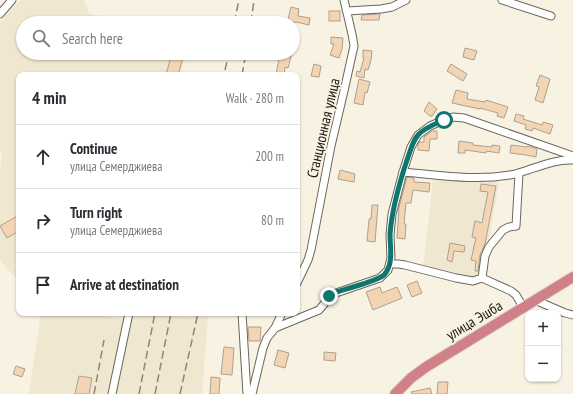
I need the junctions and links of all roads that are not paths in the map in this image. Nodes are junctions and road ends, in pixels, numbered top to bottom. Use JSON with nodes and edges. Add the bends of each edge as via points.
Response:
{"nodes":[{"id":1,"x":12,"y":0,"type":"edge"},
{"id":2,"x":344,"y":0,"type":"edge"},
{"id":3,"x":406,"y":0,"type":"edge"},
{"id":4,"x":502,"y":0,"type":"edge"},
{"id":5,"x":347,"y":11,"type":"junction"},
{"id":6,"x":0,"y":13,"type":"edge"},
{"id":7,"x":551,"y":16,"type":"dead end"},
{"id":8,"x":573,"y":156,"type":"edge"},
{"id":9,"x":573,"y":160,"type":"edge"},
{"id":10,"x":403,"y":172,"type":"junction"},
{"id":11,"x":519,"y":173,"type":"junction"},
{"id":12,"x":390,"y":264,"type":"junction"},
{"id":13,"x":300,"y":277,"type":"edge"},
{"id":14,"x":573,"y":277,"type":"edge"},
{"id":15,"x":482,"y":278,"type":"junction"},
{"id":16,"x":535,"y":300,"type":"junction"},
{"id":17,"x":523,"y":308,"type":"junction"},
{"id":18,"x":573,"y":315,"type":"edge"},
{"id":19,"x":128,"y":316,"type":"edge"},
{"id":20,"x":242,"y":316,"type":"edge"},
{"id":21,"x":281,"y":316,"type":"edge"},
{"id":22,"x":275,"y":328,"type":"junction"},
{"id":23,"x":112,"y":394,"type":"edge"},
{"id":24,"x":247,"y":394,"type":"edge"},
{"id":25,"x":252,"y":394,"type":"edge"},
{"id":26,"x":395,"y":394,"type":"edge"}],
"edges":[{"from":1,"to":6,"type":"street"},
{"from":2,"to":5,"type":"street","name":"Станционная улица"},
{"from":3,"to":5,"type":"street","via":[[392,7]]},
{"from":4,"to":7,"type":"street"},
{"from":5,"to":13,"type":"street","name":"Станционная улица","via":[[354,46],[311,250]]},
{"from":8,"to":10,"type":"street","via":[[464,118],[453,117],[430,126],[418,135]]},
{"from":9,"to":11,"type":"street","via":[[554,162]]},
{"from":10,"to":11,"type":"street","via":[[470,178],[490,178]]},
{"from":10,"to":12,"type":"street","via":[[392,214]]},
{"from":11,"to":15,"type":"street","via":[[516,226],[503,230],[489,247]]},
{"from":12,"to":15,"type":"street","via":[[474,281]]},
{"from":12,"to":22,"type":"street","via":[[380,278],[336,292],[329,296],[319,310]]},
{"from":14,"to":16,"type":"highway","name":"улица Эшба"},
{"from":15,"to":17,"type":"street","via":[[511,291]]},
{"from":16,"to":17,"type":"highway","name":"улица Эшба"},
{"from":16,"to":18,"type":"street"},
{"from":17,"to":26,"type":"highway","name":"улица Эшба","via":[[426,367]]},
{"from":19,"to":23,"type":"street"},
{"from":20,"to":24,"type":"street"},
{"from":21,"to":22,"type":"street"},
{"from":22,"to":25,"type":"street","via":[[263,348]]}]}
